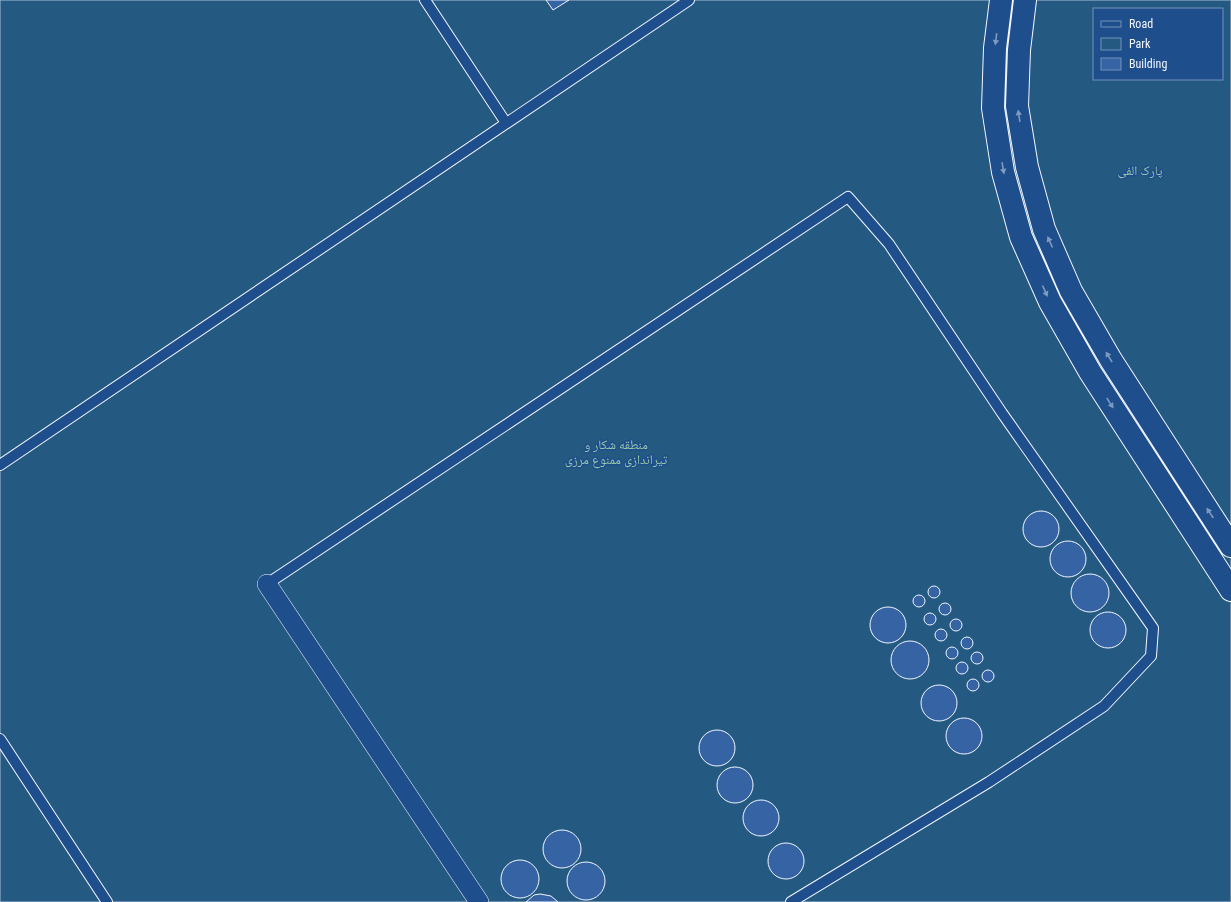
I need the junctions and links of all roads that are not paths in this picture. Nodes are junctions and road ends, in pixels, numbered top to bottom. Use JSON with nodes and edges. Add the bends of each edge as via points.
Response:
{"nodes":[{"id":1,"x":425,"y":0,"type":"edge"},
{"id":2,"x":689,"y":0,"type":"edge"},
{"id":3,"x":1000,"y":0,"type":"edge"},
{"id":4,"x":1025,"y":0,"type":"edge"},
{"id":5,"x":506,"y":123,"type":"junction"},
{"id":6,"x":0,"y":466,"type":"edge"},
{"id":7,"x":1231,"y":546,"type":"edge"},
{"id":8,"x":267,"y":584,"type":"joint"},
{"id":9,"x":1231,"y":590,"type":"edge"},
{"id":10,"x":0,"y":739,"type":"edge"},
{"id":11,"x":107,"y":902,"type":"edge"},
{"id":12,"x":479,"y":902,"type":"edge"},
{"id":13,"x":791,"y":902,"type":"edge"}],
"edges":[{"from":1,"to":5,"type":"lane"},
{"from":2,"to":5,"type":"lane"},
{"from":3,"to":9,"type":"main road","one_way":true,"via":[[993,108],[1003,172],[1022,237],[1050,302],[1090,372]]},
{"from":7,"to":4,"type":"main road","one_way":true,"via":[[1111,360],[1072,291],[1044,229],[1027,167],[1017,106],[1019,50]]},
{"from":5,"to":6,"type":"lane"},
{"from":8,"to":12,"type":"street"},
{"from":8,"to":13,"type":"lane","via":[[848,197],[889,244],[1002,413],[1153,628],[1151,656],[1104,706],[989,782]]},
{"from":10,"to":11,"type":"lane"}]}
